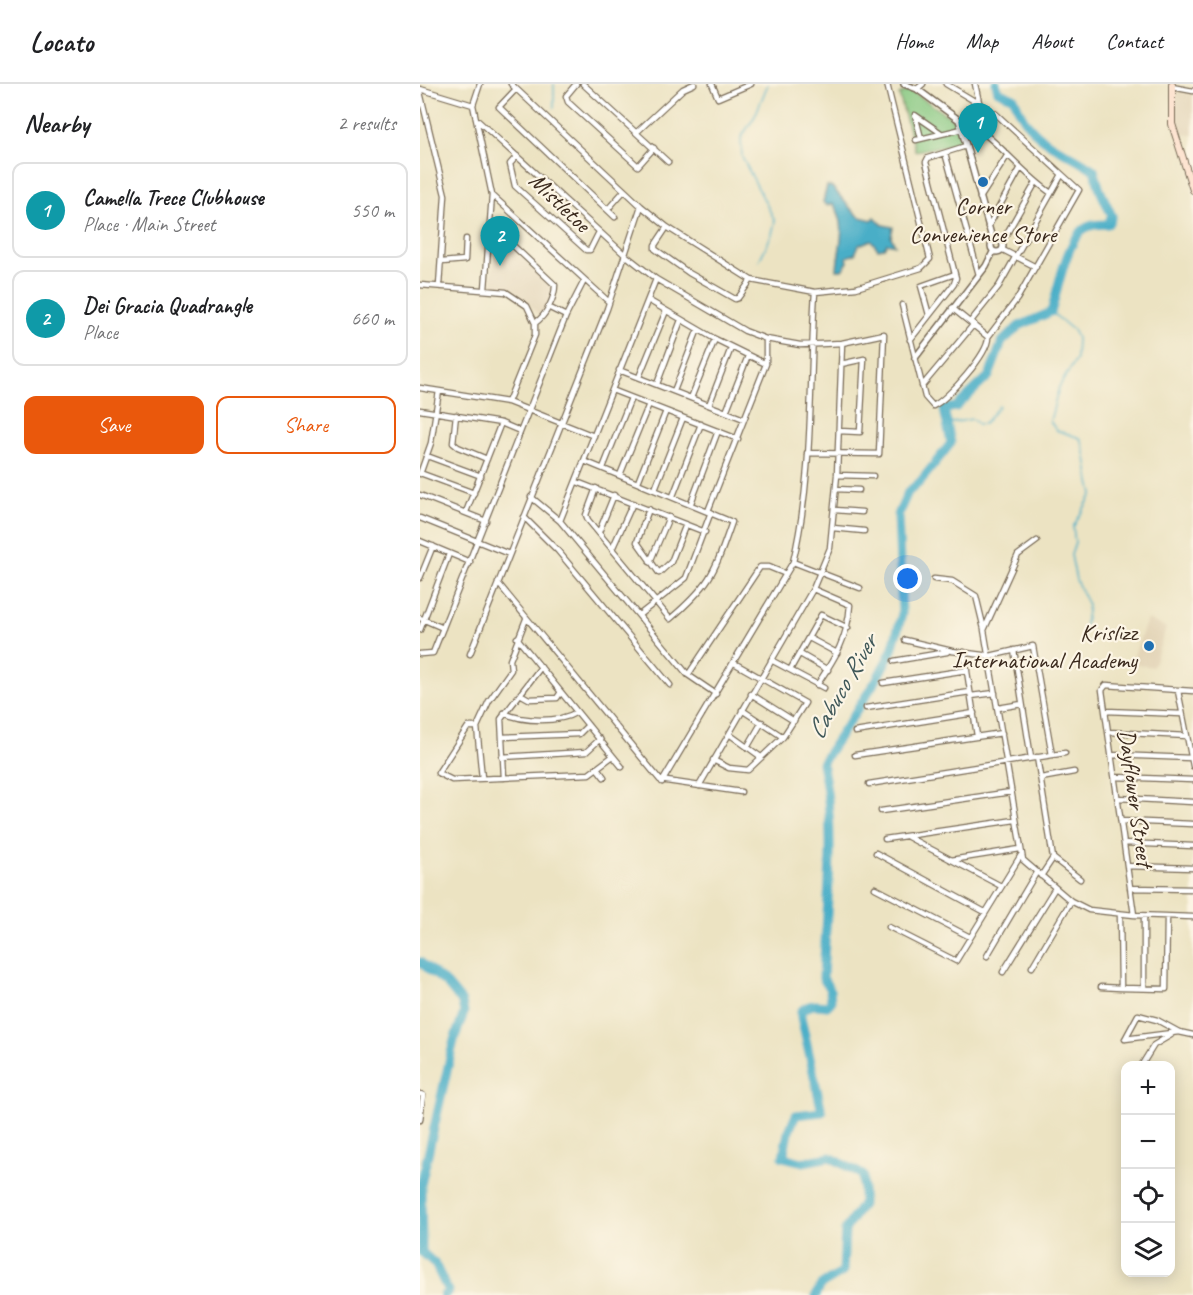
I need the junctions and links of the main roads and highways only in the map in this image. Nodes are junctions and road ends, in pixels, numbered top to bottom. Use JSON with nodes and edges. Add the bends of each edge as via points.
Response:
{"nodes":[{"id":1,"x":1172,"y":85,"type":"edge"},
{"id":2,"x":1193,"y":190,"type":"edge"}],
"edges":[{"from":1,"to":2,"type":"main road","via":[[1172,124]]}]}
